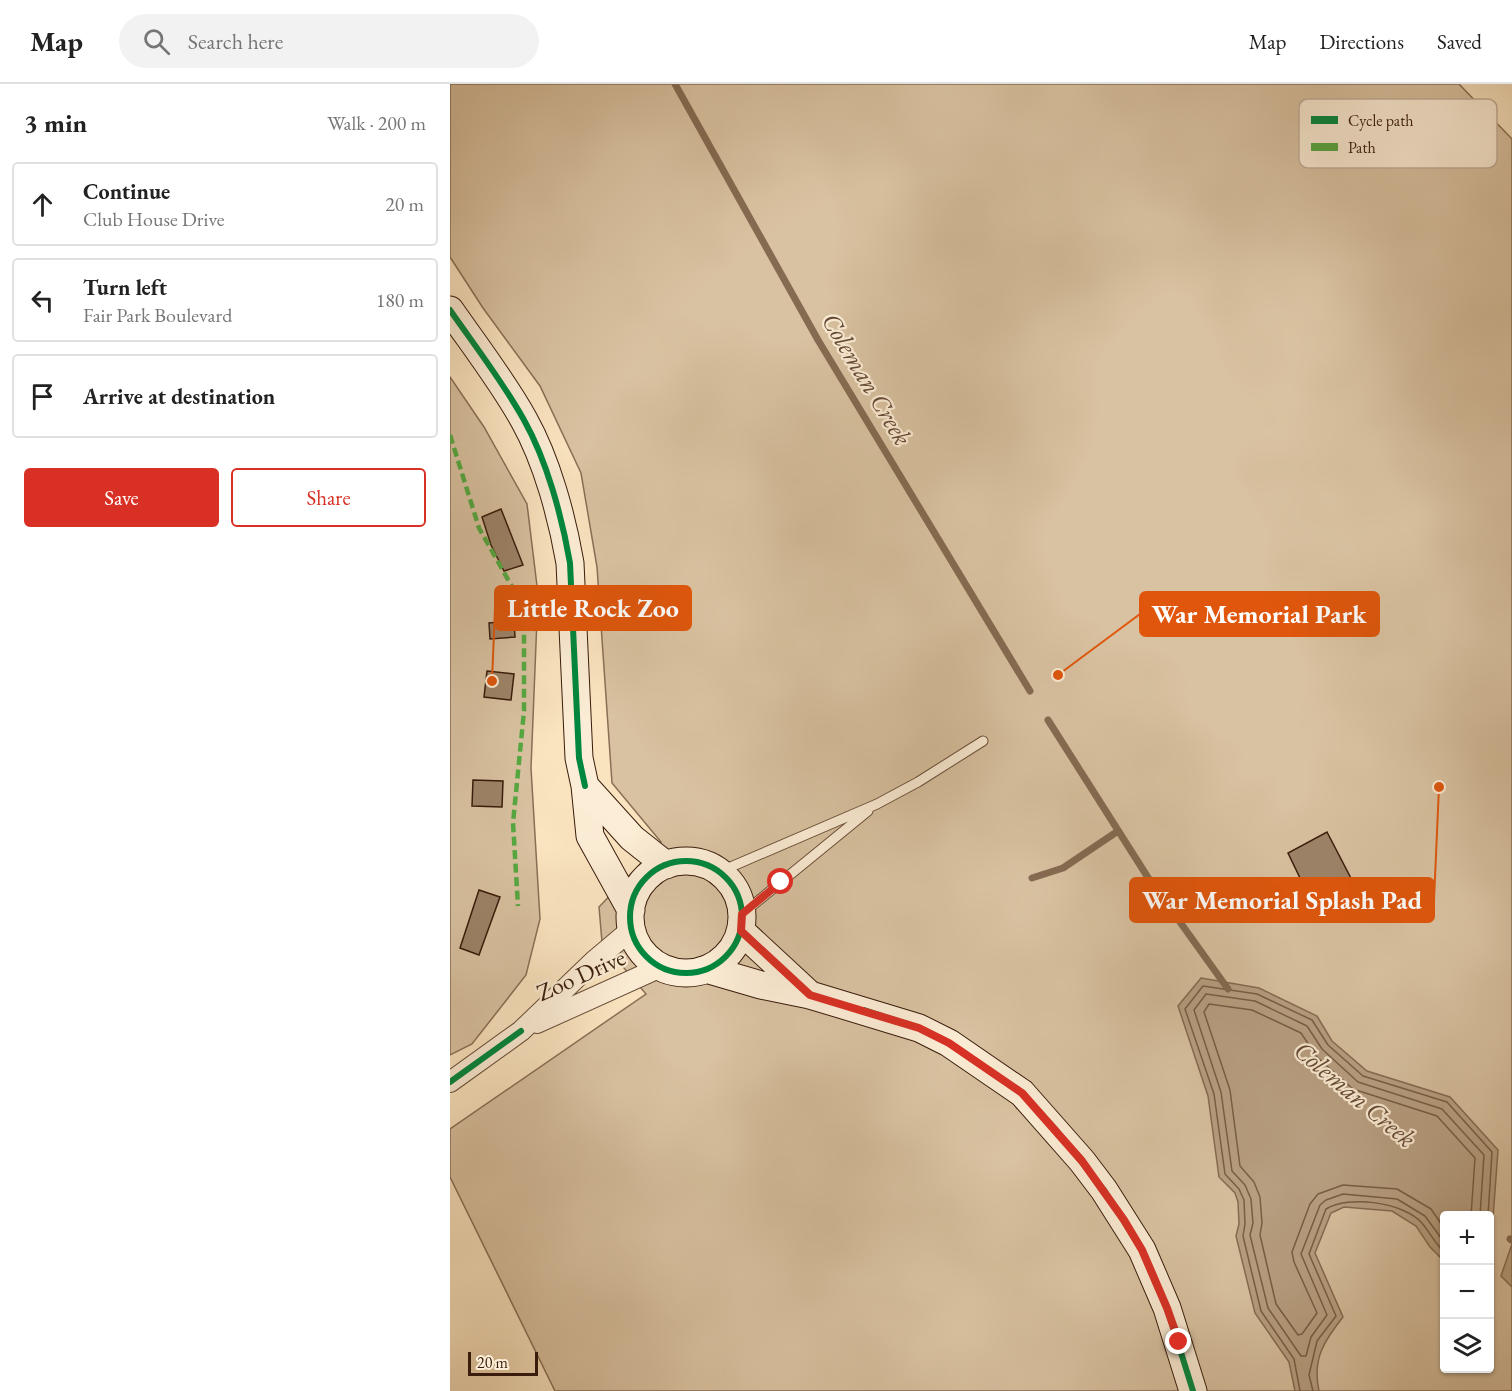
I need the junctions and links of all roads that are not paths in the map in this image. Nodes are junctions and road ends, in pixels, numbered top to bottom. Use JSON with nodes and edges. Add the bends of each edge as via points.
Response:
{"nodes":[{"id":1,"x":450,"y":310,"type":"edge"},
{"id":2,"x":983,"y":741,"type":"dead end"},
{"id":3,"x":585,"y":786,"type":"junction"},
{"id":4,"x":877,"y":804,"type":"junction"},
{"id":5,"x":666,"y":865,"type":"junction"},
{"id":6,"x":720,"y":872,"type":"junction"},
{"id":7,"x":631,"y":919,"type":"junction"},
{"id":8,"x":742,"y":923,"type":"junction"},
{"id":9,"x":661,"y":967,"type":"junction"},
{"id":10,"x":706,"y":969,"type":"junction"},
{"id":11,"x":810,"y":995,"type":"junction"},
{"id":12,"x":521,"y":1030,"type":"junction"},
{"id":13,"x":450,"y":1082,"type":"edge"},
{"id":14,"x":1193,"y":1391,"type":"edge"}],
"edges":[{"from":1,"to":3,"type":"street","via":[[525,421],[540,453],[565,536],[570,563],[579,758]]},
{"from":2,"to":4,"type":"lane"},
{"from":3,"to":5,"type":"street","via":[[632,838]]},
{"from":3,"to":7,"type":"street","via":[[590,836]]},
{"from":4,"to":6,"type":"lane"},
{"from":4,"to":8,"type":"lane"},
{"from":5,"to":6,"type":"street","via":[[692,860]]},
{"from":5,"to":7,"type":"street","via":[[642,882],[633,898]]},
{"from":6,"to":8,"type":"street","via":[[737,893]]},
{"from":7,"to":9,"type":"street","via":[[640,950]]},
{"from":7,"to":12,"type":"street","name":"Zoo Drive","via":[[594,961]]},
{"from":8,"to":10,"type":"street","via":[[733,949]]},
{"from":8,"to":11,"type":"street"},
{"from":9,"to":10,"type":"street","via":[[687,974]]},
{"from":9,"to":12,"type":"street","name":"Zoo Drive"},
{"from":10,"to":11,"type":"street"},
{"from":11,"to":14,"type":"street","via":[[919,1028],[949,1043],[1022,1093],[1104,1190],[1142,1250],[1167,1308]]},
{"from":12,"to":13,"type":"street","name":"Zoo Drive"}]}
